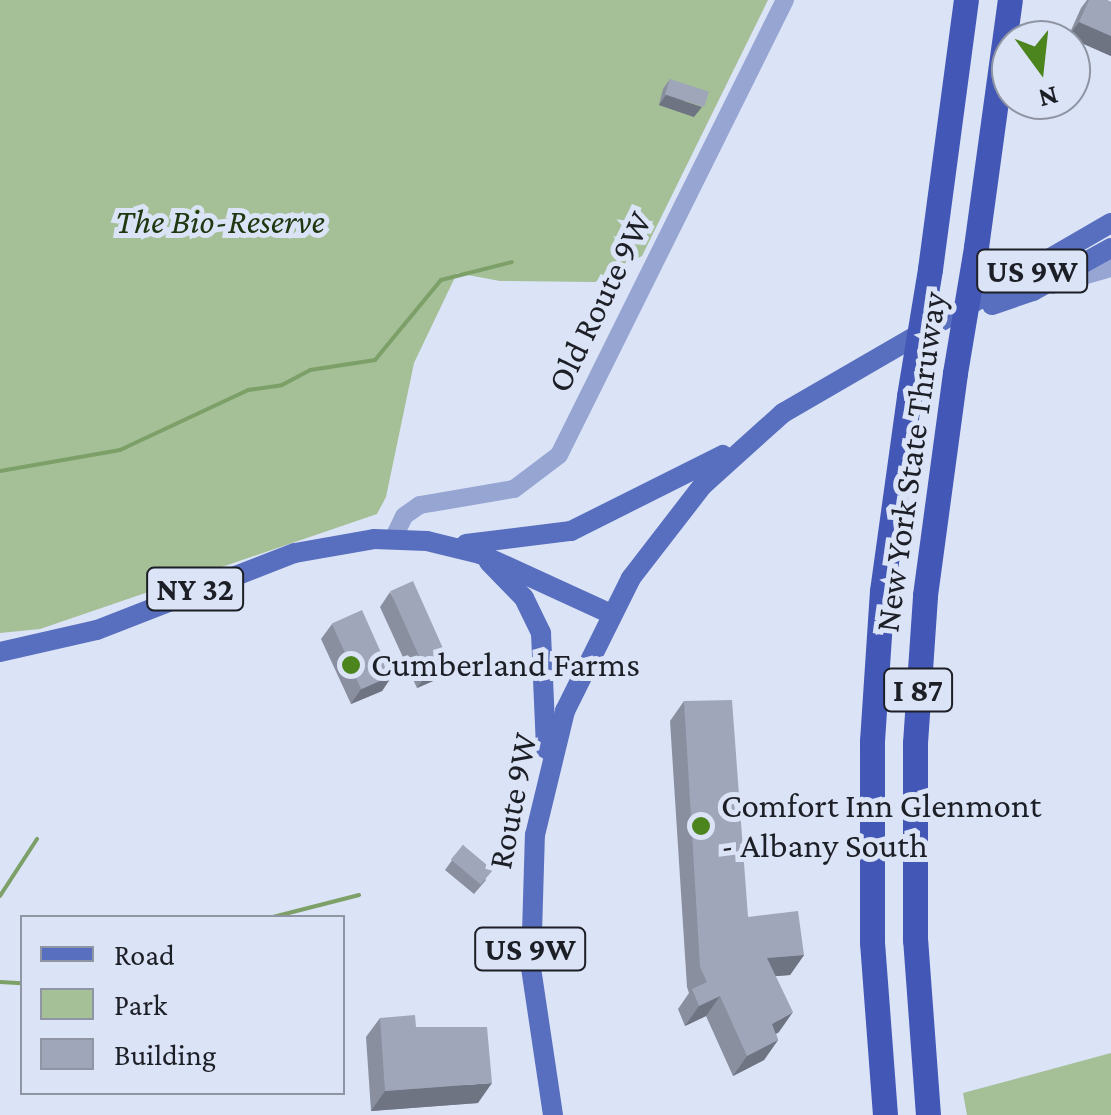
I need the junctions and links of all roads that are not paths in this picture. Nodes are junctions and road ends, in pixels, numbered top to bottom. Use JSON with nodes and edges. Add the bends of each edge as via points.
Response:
{"nodes":[{"id":1,"x":786,"y":0,"type":"edge"},
{"id":2,"x":966,"y":0,"type":"edge"},
{"id":3,"x":1010,"y":0,"type":"edge"},
{"id":4,"x":1111,"y":223,"type":"edge"},
{"id":5,"x":1111,"y":248,"type":"edge"},
{"id":6,"x":1111,"y":268,"type":"edge"},
{"id":7,"x":1033,"y":291,"type":"junction"},
{"id":8,"x":952,"y":318,"type":"junction"},
{"id":9,"x":750,"y":440,"type":"junction"},
{"id":10,"x":393,"y":539,"type":"junction"},
{"id":11,"x":448,"y":544,"type":"junction"},
{"id":12,"x":480,"y":554,"type":"junction"},
{"id":13,"x":609,"y":613,"type":"junction"},
{"id":14,"x":0,"y":652,"type":"edge"},
{"id":15,"x":545,"y":782,"type":"junction"},
{"id":16,"x":553,"y":1115,"type":"edge"},
{"id":17,"x":884,"y":1115,"type":"edge"},
{"id":18,"x":928,"y":1115,"type":"edge"}],
"edges":[{"from":1,"to":10,"type":"street","name":"Old Route 9W","via":[[560,455],[514,490],[420,506],[404,516]]},
{"from":2,"to":17,"type":"highway","name":"New York State Thruway","number":"I 87","bridge":true,"via":[[882,591],[872,742],[872,942]]},
{"from":3,"to":18,"type":"highway","name":"New York State Thruway","number":"I 87","bridge":true,"via":[[925,595],[915,743],[915,940]]},
{"from":4,"to":8,"type":"main road","number":"US 9W"},
{"from":5,"to":7,"type":"main road","number":"US 9W"},
{"from":6,"to":7,"type":"street"},
{"from":7,"to":8,"type":"main road","number":"US 9W"},
{"from":8,"to":9,"type":"main road","number":"US 9W","via":[[836,377]]},
{"from":9,"to":11,"type":"main road","number":"NY 32","via":[[592,524],[533,540]]},
{"from":9,"to":13,"type":"main road","name":"Route 9W","number":"US 9W","via":[[674,518]]},
{"from":10,"to":11,"type":"main road","number":"NY 32"},
{"from":10,"to":14,"type":"main road","number":"NY 32","via":[[296,553],[97,630]]},
{"from":11,"to":12,"type":"main road","number":"NY 32"},
{"from":12,"to":13,"type":"main road","number":"NY 32"},
{"from":12,"to":15,"type":"main road","via":[[524,598],[541,633]]},
{"from":13,"to":15,"type":"main road","name":"Route 9W","number":"US 9W","via":[[565,711]]},
{"from":15,"to":16,"type":"main road","name":"Route 9W","number":"US 9W","via":[[532,858],[529,946]]}]}
